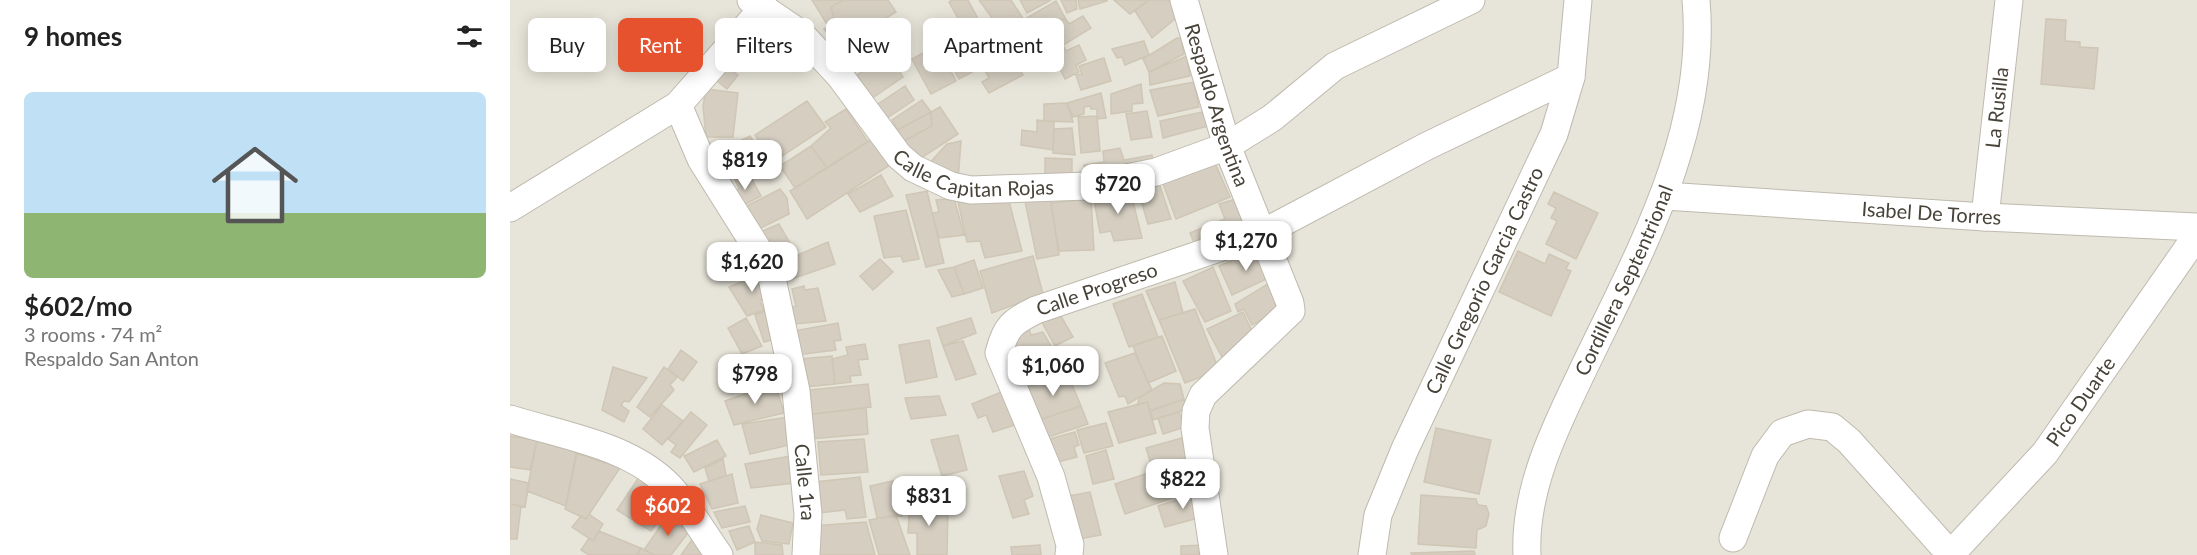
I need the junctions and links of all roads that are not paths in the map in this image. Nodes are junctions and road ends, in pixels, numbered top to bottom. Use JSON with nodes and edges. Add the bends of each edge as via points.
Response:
{"nodes":[{"id":1,"x":1184,"y":0,"type":"edge"},
{"id":2,"x":1471,"y":0,"type":"edge"},
{"id":3,"x":1578,"y":0,"type":"edge"},
{"id":4,"x":1696,"y":0,"type":"edge"},
{"id":5,"x":2008,"y":0,"type":"edge"},
{"id":6,"x":759,"y":3,"type":"edge"},
{"id":7,"x":1571,"y":77,"type":"junction"},
{"id":8,"x":678,"y":105,"type":"junction"},
{"id":9,"x":1227,"y":146,"type":"junction"},
{"id":10,"x":1665,"y":196,"type":"junction"},
{"id":11,"x":510,"y":208,"type":"edge"},
{"id":12,"x":1985,"y":217,"type":"junction"},
{"id":13,"x":2197,"y":226,"type":"edge"},
{"id":14,"x":1263,"y":233,"type":"junction"},
{"id":15,"x":2197,"y":235,"type":"edge"},
{"id":16,"x":510,"y":419,"type":"edge"},
{"id":17,"x":1733,"y":538,"type":"dead end"},
{"id":18,"x":719,"y":555,"type":"edge"},
{"id":19,"x":806,"y":555,"type":"edge"},
{"id":20,"x":1069,"y":555,"type":"edge"},
{"id":21,"x":1214,"y":555,"type":"edge"},
{"id":22,"x":1372,"y":555,"type":"edge"},
{"id":23,"x":1527,"y":555,"type":"edge"},
{"id":24,"x":1950,"y":555,"type":"edge"}],
"edges":[{"from":1,"to":9,"type":"street","name":"Respaldo Argentina"},
{"from":2,"to":9,"type":"street","name":"Calle Capitan Rojas","via":[[1335,66],[1272,118]]},
{"from":3,"to":7,"type":"street","name":"Calle Gregorio Garcia Castro"},
{"from":4,"to":10,"type":"street","name":"Cordillera Septentrional","via":[[1698,61]]},
{"from":5,"to":12,"type":"street","name":"La Rusilla"},
{"from":6,"to":8,"type":"street"},
{"from":6,"to":9,"type":"street","name":"Calle Capitan Rojas","via":[[801,34],[840,76],[899,156],[913,168],[951,186],[971,190],[1088,186],[1156,172]]},
{"from":7,"to":14,"type":"street","name":"Calle Progreso","via":[[1427,146]]},
{"from":7,"to":22,"type":"street","name":"Calle Gregorio Garcia Castro","via":[[1554,134],[1405,448],[1378,515]]},
{"from":8,"to":11,"type":"street"},
{"from":8,"to":19,"type":"street","name":"Calle 1ra","via":[[701,159],[770,269],[796,391],[808,514]]},
{"from":9,"to":14,"type":"street","name":"Respaldo Argentina"},
{"from":10,"to":12,"type":"street","name":"Isabel De Torres"},
{"from":10,"to":23,"type":"street","name":"Cordillera Septentrional","via":[[1548,443],[1526,530]]},
{"from":12,"to":13,"type":"street","name":"Isabel De Torres"},
{"from":14,"to":20,"type":"street","name":"Calle Progreso","via":[[1036,310],[1012,322],[1003,336],[999,353],[1051,477],[1070,545]]},
{"from":14,"to":21,"type":"street","name":"Respaldo Argentina","via":[[1291,311],[1203,395],[1196,411],[1195,428]]},
{"from":15,"to":24,"type":"street","name":"Pico Duarte","via":[[2046,453]]},
{"from":16,"to":18,"type":"street","via":[[620,453],[648,468],[671,488]]},
{"from":17,"to":24,"type":"street","via":[[1765,456],[1782,433],[1808,424],[1832,426],[1850,441]]}]}
